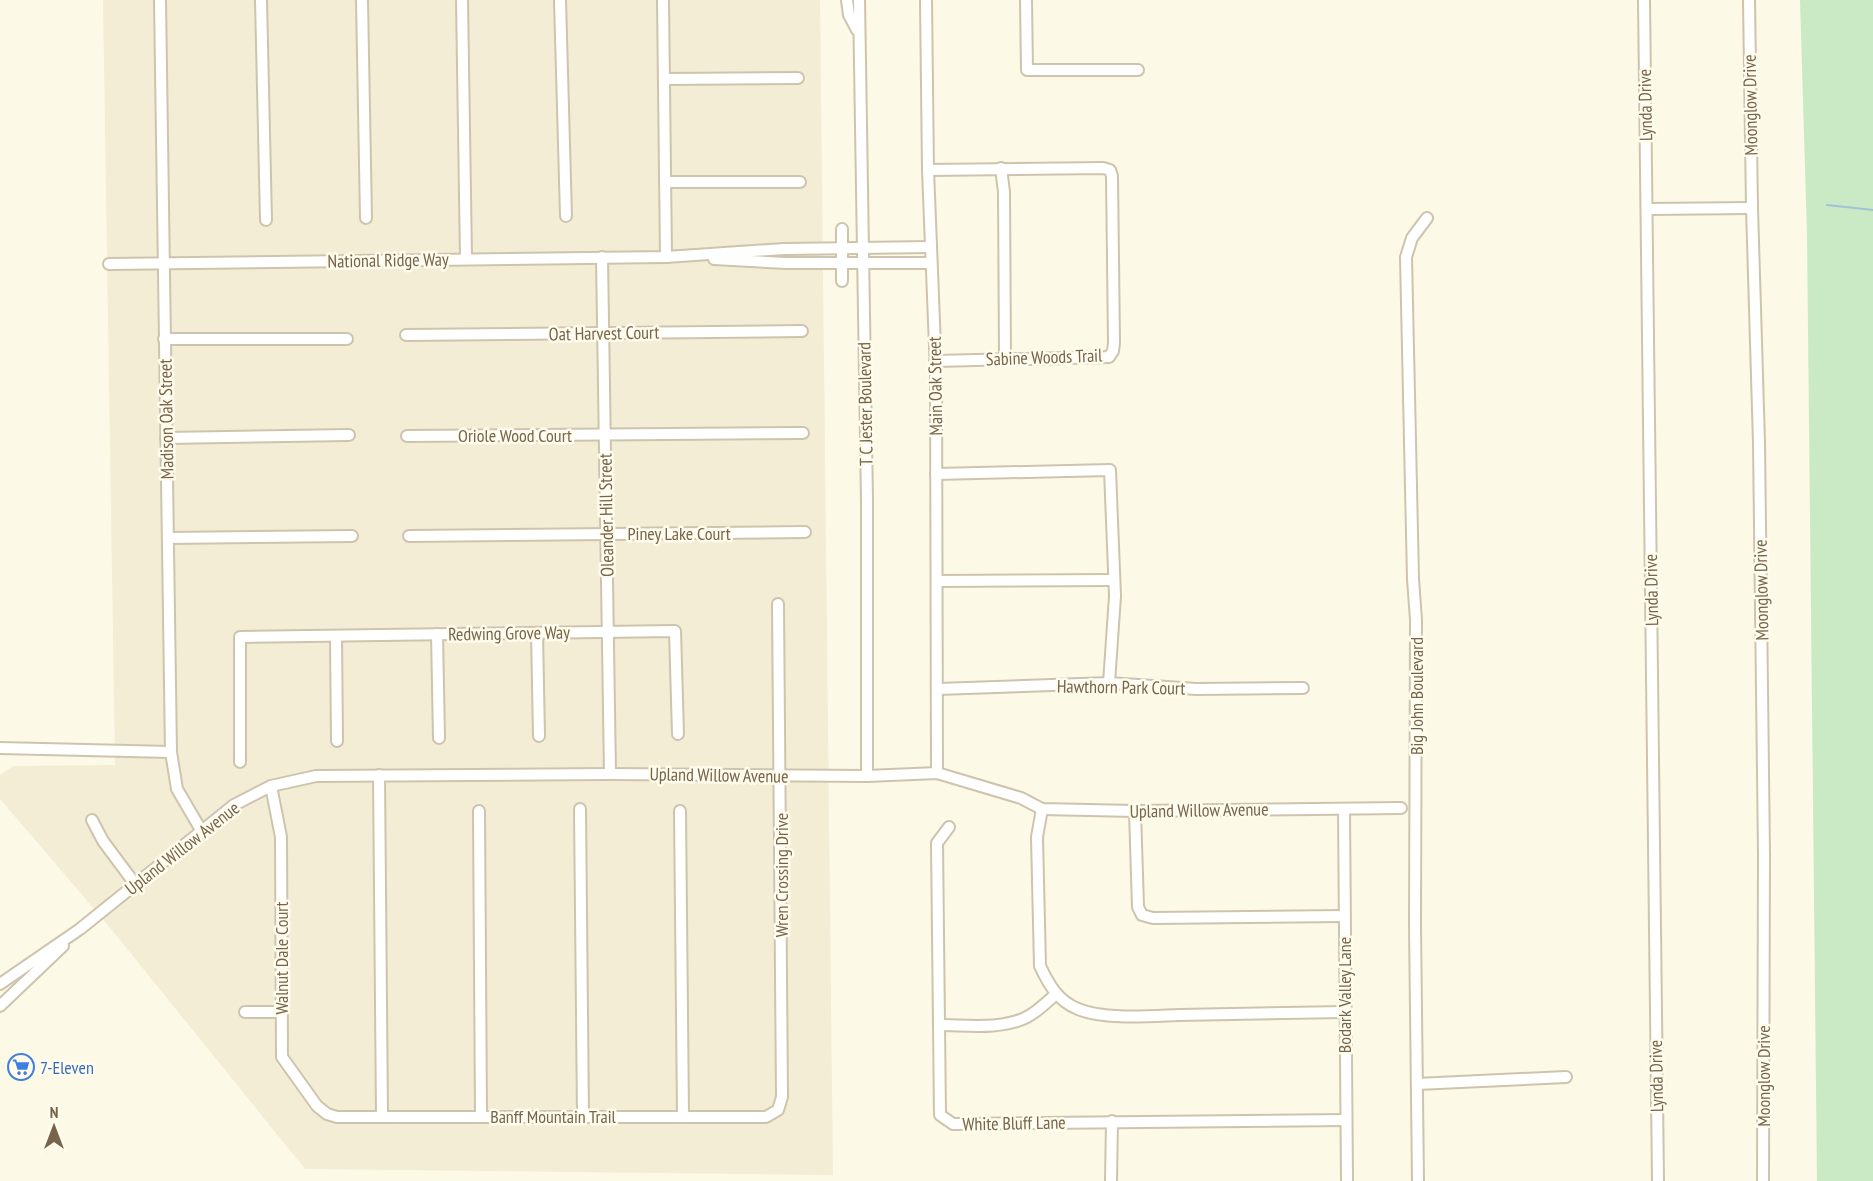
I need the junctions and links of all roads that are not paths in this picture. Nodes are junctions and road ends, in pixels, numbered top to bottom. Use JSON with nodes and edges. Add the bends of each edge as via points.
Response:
{"nodes":[{"id":1,"x":160,"y":0,"type":"edge"},
{"id":2,"x":261,"y":0,"type":"edge"},
{"id":3,"x":362,"y":0,"type":"edge"},
{"id":4,"x":462,"y":0,"type":"edge"},
{"id":5,"x":560,"y":0,"type":"edge"},
{"id":6,"x":663,"y":0,"type":"edge"},
{"id":7,"x":847,"y":0,"type":"edge"},
{"id":8,"x":859,"y":0,"type":"edge"},
{"id":9,"x":926,"y":0,"type":"edge"},
{"id":10,"x":1026,"y":0,"type":"edge"},
{"id":11,"x":1644,"y":0,"type":"edge"},
{"id":12,"x":1749,"y":0,"type":"edge"},
{"id":13,"x":858,"y":32,"type":"junction"},
{"id":14,"x":1138,"y":70,"type":"dead end"},
{"id":15,"x":798,"y":78,"type":"dead end"},
{"id":16,"x":664,"y":79,"type":"junction"},
{"id":17,"x":1001,"y":168,"type":"junction"},
{"id":18,"x":928,"y":170,"type":"junction"},
{"id":19,"x":665,"y":182,"type":"junction"},
{"id":20,"x":800,"y":182,"type":"dead end"},
{"id":21,"x":1752,"y":208,"type":"junction"},
{"id":22,"x":1648,"y":209,"type":"junction"},
{"id":23,"x":566,"y":216,"type":"dead end"},
{"id":24,"x":366,"y":218,"type":"dead end"},
{"id":25,"x":1427,"y":218,"type":"dead end"},
{"id":26,"x":266,"y":220,"type":"dead end"},
{"id":27,"x":842,"y":229,"type":"dead end"},
{"id":28,"x":931,"y":247,"type":"junction"},
{"id":29,"x":862,"y":248,"type":"junction"},
{"id":30,"x":842,"y":249,"type":"junction"},
{"id":31,"x":602,"y":257,"type":"junction"},
{"id":32,"x":666,"y":257,"type":"junction"},
{"id":33,"x":466,"y":258,"type":"junction"},
{"id":34,"x":842,"y":263,"type":"junction"},
{"id":35,"x":862,"y":263,"type":"junction"},
{"id":36,"x":931,"y":263,"type":"junction"},
{"id":37,"x":109,"y":264,"type":"dead end"},
{"id":38,"x":163,"y":264,"type":"junction"},
{"id":39,"x":842,"y":280,"type":"dead end"},
{"id":40,"x":802,"y":331,"type":"dead end"},
{"id":41,"x":604,"y":333,"type":"junction"},
{"id":42,"x":406,"y":335,"type":"dead end"},
{"id":43,"x":164,"y":339,"type":"junction"},
{"id":44,"x":347,"y":339,"type":"dead end"},
{"id":45,"x":1005,"y":359,"type":"junction"},
{"id":46,"x":935,"y":360,"type":"junction"},
{"id":47,"x":803,"y":433,"type":"dead end"},
{"id":48,"x":605,"y":434,"type":"junction"},
{"id":49,"x":349,"y":435,"type":"dead end"},
{"id":50,"x":407,"y":436,"type":"dead end"},
{"id":51,"x":166,"y":438,"type":"junction"},
{"id":52,"x":936,"y":474,"type":"junction"},
{"id":53,"x":805,"y":532,"type":"dead end"},
{"id":54,"x":606,"y":533,"type":"junction"},
{"id":55,"x":352,"y":536,"type":"dead end"},
{"id":56,"x":409,"y":536,"type":"dead end"},
{"id":57,"x":168,"y":538,"type":"junction"},
{"id":58,"x":1114,"y":580,"type":"junction"},
{"id":59,"x":937,"y":581,"type":"junction"},
{"id":60,"x":778,"y":604,"type":"dead end"},
{"id":61,"x":607,"y":632,"type":"junction"},
{"id":62,"x":537,"y":633,"type":"junction"},
{"id":63,"x":437,"y":634,"type":"junction"},
{"id":64,"x":336,"y":636,"type":"junction"},
{"id":65,"x":1109,"y":684,"type":"junction"},
{"id":66,"x":1304,"y":688,"type":"dead end"},
{"id":67,"x":938,"y":689,"type":"junction"},
{"id":68,"x":678,"y":734,"type":"dead end"},
{"id":69,"x":539,"y":736,"type":"dead end"},
{"id":70,"x":439,"y":738,"type":"dead end"},
{"id":71,"x":337,"y":741,"type":"dead end"},
{"id":72,"x":0,"y":748,"type":"edge"},
{"id":73,"x":171,"y":752,"type":"junction"},
{"id":74,"x":240,"y":762,"type":"dead end"},
{"id":75,"x":937,"y":773,"type":"junction"},
{"id":76,"x":610,"y":774,"type":"junction"},
{"id":77,"x":379,"y":775,"type":"junction"},
{"id":78,"x":780,"y":776,"type":"junction"},
{"id":79,"x":867,"y":776,"type":"junction"},
{"id":80,"x":271,"y":786,"type":"junction"},
{"id":81,"x":1401,"y":808,"type":"dead end"},
{"id":82,"x":580,"y":809,"type":"dead end"},
{"id":83,"x":1042,"y":809,"type":"junction"},
{"id":84,"x":1344,"y":809,"type":"junction"},
{"id":85,"x":479,"y":811,"type":"dead end"},
{"id":86,"x":680,"y":811,"type":"dead end"},
{"id":87,"x":1135,"y":812,"type":"junction"},
{"id":88,"x":92,"y":820,"type":"dead end"},
{"id":89,"x":949,"y":827,"type":"dead end"},
{"id":90,"x":201,"y":830,"type":"junction"},
{"id":91,"x":135,"y":884,"type":"junction"},
{"id":92,"x":1344,"y":916,"type":"junction"},
{"id":93,"x":80,"y":929,"type":"junction"},
{"id":94,"x":0,"y":984,"type":"edge"},
{"id":95,"x":1056,"y":994,"type":"junction"},
{"id":96,"x":1,"y":1002,"type":"edge"},
{"id":97,"x":245,"y":1012,"type":"dead end"},
{"id":98,"x":280,"y":1012,"type":"junction"},
{"id":99,"x":1344,"y":1012,"type":"junction"},
{"id":100,"x":939,"y":1025,"type":"junction"},
{"id":101,"x":1566,"y":1077,"type":"dead end"},
{"id":102,"x":1417,"y":1084,"type":"junction"},
{"id":103,"x":778,"y":1110,"type":"joint"},
{"id":104,"x":327,"y":1114,"type":"joint"},
{"id":105,"x":584,"y":1116,"type":"junction"},
{"id":106,"x":683,"y":1116,"type":"junction"},
{"id":107,"x":481,"y":1117,"type":"junction"},
{"id":108,"x":382,"y":1118,"type":"junction"},
{"id":109,"x":1346,"y":1120,"type":"junction"},
{"id":110,"x":1112,"y":1121,"type":"junction"},
{"id":111,"x":1112,"y":1181,"type":"edge"},
{"id":112,"x":1347,"y":1181,"type":"edge"},
{"id":113,"x":1418,"y":1181,"type":"edge"},
{"id":114,"x":1658,"y":1181,"type":"edge"},
{"id":115,"x":1763,"y":1181,"type":"edge"}],
"edges":[{"from":1,"to":38,"type":"street","name":"Madison Oak Street"},
{"from":2,"to":26,"type":"street"},
{"from":3,"to":24,"type":"street"},
{"from":4,"to":33,"type":"street"},
{"from":5,"to":23,"type":"street"},
{"from":6,"to":16,"type":"street"},
{"from":7,"to":13,"type":"street","name":"T C Jester Boulevard"},
{"from":8,"to":13,"type":"street","name":"T C Jester Boulevard"},
{"from":9,"to":18,"type":"street","name":"Main Oak Street"},
{"from":10,"to":14,"type":"street","via":[[1028,70]]},
{"from":11,"to":22,"type":"street","name":"Lynda Drive"},
{"from":12,"to":21,"type":"street","name":"Moonglow Drive"},
{"from":13,"to":29,"type":"street","name":"T C Jester Boulevard"},
{"from":15,"to":16,"type":"street"},
{"from":16,"to":19,"type":"street"},
{"from":17,"to":18,"type":"street"},
{"from":17,"to":45,"type":"street"},
{"from":17,"to":45,"type":"street","name":"Sabine Woods Trail","via":[[1103,168],[1110,170],[1112,176],[1113,351],[1102,359]]},
{"from":18,"to":28,"type":"street","name":"Main Oak Street"},
{"from":19,"to":20,"type":"street"},
{"from":19,"to":32,"type":"street"},
{"from":21,"to":22,"type":"street"},
{"from":21,"to":115,"type":"street","name":"Moonglow Drive","via":[[1760,455]]},
{"from":22,"to":114,"type":"street","name":"Lynda Drive"},
{"from":25,"to":102,"type":"street","name":"Big John Boulevard","via":[[1412,238],[1406,257],[1416,620]]},
{"from":27,"to":30,"type":"street"},
{"from":28,"to":29,"type":"street","name":"National Ridge Way"},
{"from":28,"to":36,"type":"street","name":"Main Oak Street"},
{"from":29,"to":30,"type":"street","name":"National Ridge Way"},
{"from":29,"to":35,"type":"street","name":"T C Jester Boulevard"},
{"from":30,"to":32,"type":"street","name":"National Ridge Way"},
{"from":30,"to":34,"type":"street"},
{"from":31,"to":32,"type":"street","name":"National Ridge Way"},
{"from":31,"to":33,"type":"street","name":"National Ridge Way"},
{"from":31,"to":41,"type":"street","name":"Oleander Hill Street"},
{"from":32,"to":34,"type":"street","name":"National Ridge Way"},
{"from":33,"to":38,"type":"street","name":"National Ridge Way"},
{"from":34,"to":35,"type":"street","name":"National Ridge Way"},
{"from":34,"to":39,"type":"street"},
{"from":35,"to":36,"type":"street","name":"National Ridge Way"},
{"from":35,"to":79,"type":"street","name":"T C Jester Boulevard"},
{"from":36,"to":46,"type":"street","name":"Main Oak Street"},
{"from":37,"to":38,"type":"street","name":"National Ridge Way"},
{"from":38,"to":43,"type":"street","name":"Madison Oak Street"},
{"from":40,"to":41,"type":"street","name":"Oat Harvest Court"},
{"from":41,"to":42,"type":"street","name":"Oat Harvest Court"},
{"from":41,"to":48,"type":"street","name":"Oleander Hill Street"},
{"from":43,"to":44,"type":"street"},
{"from":43,"to":51,"type":"street","name":"Madison Oak Street"},
{"from":45,"to":46,"type":"street","name":"Sabine Woods Trail"},
{"from":46,"to":52,"type":"street","name":"Main Oak Street"},
{"from":47,"to":48,"type":"street","name":"Oriole Wood Court"},
{"from":48,"to":50,"type":"street","name":"Oriole Wood Court"},
{"from":48,"to":54,"type":"street","name":"Oleander Hill Street"},
{"from":49,"to":51,"type":"street"},
{"from":51,"to":57,"type":"street","name":"Madison Oak Street"},
{"from":52,"to":58,"type":"street","via":[[1110,470]]},
{"from":52,"to":59,"type":"street","name":"Main Oak Street"},
{"from":53,"to":54,"type":"street","name":"Piney Lake Court"},
{"from":54,"to":56,"type":"street","name":"Piney Lake Court"},
{"from":54,"to":61,"type":"street","name":"Oleander Hill Street"},
{"from":55,"to":57,"type":"street"},
{"from":57,"to":73,"type":"street","name":"Madison Oak Street"},
{"from":58,"to":59,"type":"street"},
{"from":58,"to":65,"type":"street"},
{"from":59,"to":67,"type":"street","name":"Main Oak Street"},
{"from":60,"to":78,"type":"street","name":"Wren Crossing Drive"},
{"from":61,"to":62,"type":"street","name":"Redwing Grove Way"},
{"from":61,"to":68,"type":"street","name":"Redwing Grove Way","via":[[675,631]]},
{"from":61,"to":76,"type":"street","name":"Oleander Hill Street"},
{"from":62,"to":63,"type":"street","name":"Redwing Grove Way"},
{"from":62,"to":69,"type":"street"},
{"from":63,"to":64,"type":"street","name":"Redwing Grove Way"},
{"from":63,"to":70,"type":"street"},
{"from":64,"to":71,"type":"street"},
{"from":64,"to":74,"type":"street","name":"Redwing Grove Way","via":[[240,637]]},
{"from":65,"to":66,"type":"street","name":"Hawthorn Park Court","via":[[1196,689]]},
{"from":65,"to":67,"type":"street","name":"Hawthorn Park Court"},
{"from":67,"to":75,"type":"street","name":"Main Oak Street"},
{"from":72,"to":73,"type":"street"},
{"from":73,"to":90,"type":"street","name":"Madison Oak Street","via":[[177,789]]},
{"from":75,"to":79,"type":"street","name":"Upland Willow Avenue"},
{"from":75,"to":83,"type":"street","name":"Upland Willow Avenue","via":[[1021,798]]},
{"from":76,"to":77,"type":"street","name":"Upland Willow Avenue"},
{"from":76,"to":78,"type":"street","name":"Upland Willow Avenue"},
{"from":77,"to":80,"type":"street","name":"Upland Willow Avenue","via":[[316,776]]},
{"from":77,"to":108,"type":"street"},
{"from":78,"to":79,"type":"street","name":"Upland Willow Avenue"},
{"from":78,"to":103,"type":"street","name":"Wren Crossing Drive","via":[[782,1096]]},
{"from":80,"to":90,"type":"street","name":"Upland Willow Avenue","via":[[234,805]]},
{"from":80,"to":98,"type":"street","name":"Walnut Dale Court","via":[[281,837]]},
{"from":81,"to":84,"type":"street","name":"Upland Willow Avenue"},
{"from":82,"to":105,"type":"street"},
{"from":83,"to":87,"type":"street","name":"Upland Willow Avenue"},
{"from":83,"to":95,"type":"street","via":[[1037,837],[1040,966]]},
{"from":84,"to":87,"type":"street","name":"Upland Willow Avenue"},
{"from":84,"to":92,"type":"street","name":"Bodark Valley Lane"},
{"from":85,"to":107,"type":"street"},
{"from":86,"to":106,"type":"street"},
{"from":87,"to":92,"type":"street","via":[[1138,907],[1142,915]]},
{"from":88,"to":91,"type":"street"},
{"from":89,"to":100,"type":"street","name":"White Bluff Lane","via":[[937,843]]},
{"from":90,"to":91,"type":"street","name":"Upland Willow Avenue"},
{"from":91,"to":93,"type":"street","name":"Upland Willow Avenue"},
{"from":92,"to":99,"type":"street","name":"Bodark Valley Lane"},
{"from":93,"to":94,"type":"street","name":"Upland Willow Avenue"},
{"from":93,"to":96,"type":"street","name":"Upland Willow Avenue"},
{"from":95,"to":99,"type":"street","via":[[1080,1010],[1097,1014]]},
{"from":95,"to":100,"type":"street","via":[[1027,1017],[1015,1021]]},
{"from":97,"to":98,"type":"street"},
{"from":98,"to":104,"type":"street","name":"Walnut Dale Court","via":[[282,1057]]},
{"from":99,"to":109,"type":"street","name":"Bodark Valley Lane"},
{"from":100,"to":110,"type":"street","name":"White Bluff Lane","via":[[940,1115],[953,1124]]},
{"from":101,"to":102,"type":"street"},
{"from":102,"to":113,"type":"street","name":"Big John Boulevard"},
{"from":103,"to":106,"type":"street","name":"Banff Mountain Trail","via":[[766,1117]]},
{"from":104,"to":108,"type":"street","name":"Banff Mountain Trail","via":[[337,1118]]},
{"from":105,"to":106,"type":"street","name":"Banff Mountain Trail"},
{"from":105,"to":107,"type":"street","name":"Banff Mountain Trail"},
{"from":107,"to":108,"type":"street","name":"Banff Mountain Trail"},
{"from":109,"to":110,"type":"street","name":"White Bluff Lane"},
{"from":109,"to":112,"type":"street","name":"Bodark Valley Lane"},
{"from":110,"to":111,"type":"street"}]}
